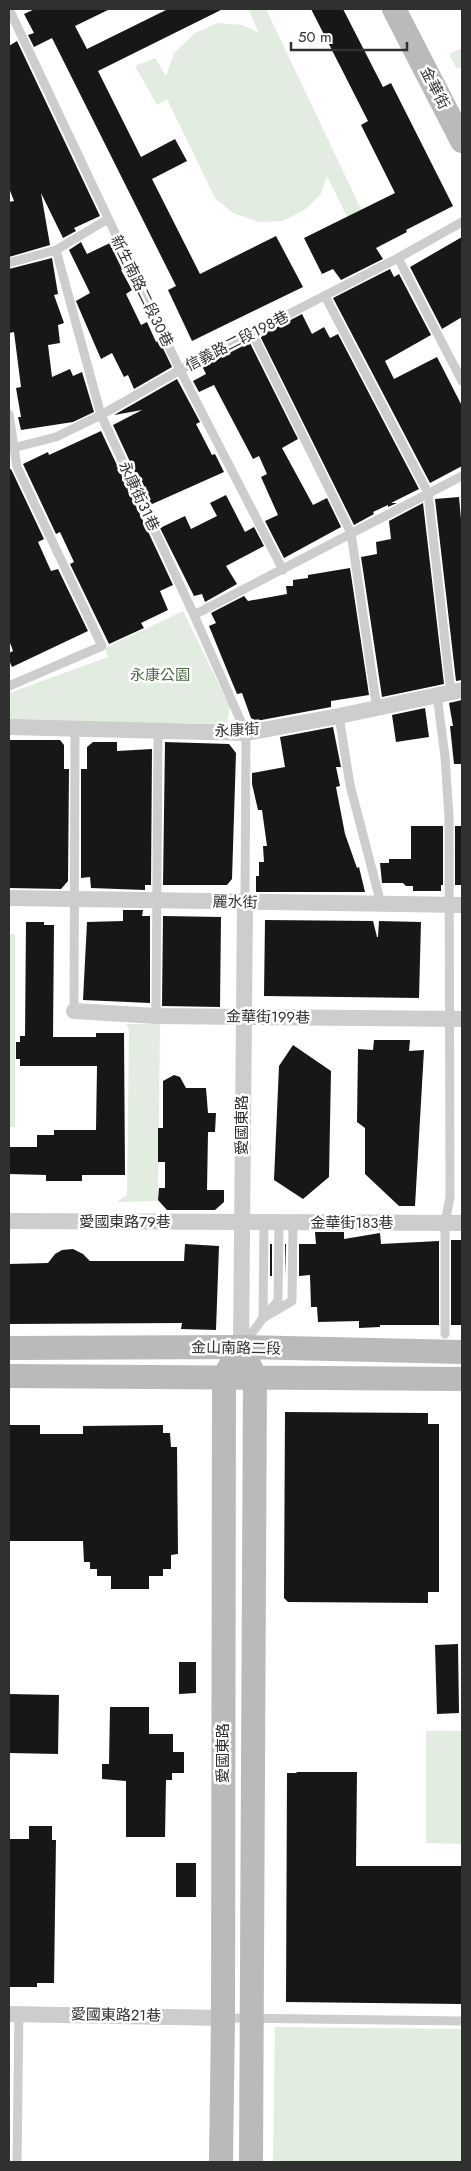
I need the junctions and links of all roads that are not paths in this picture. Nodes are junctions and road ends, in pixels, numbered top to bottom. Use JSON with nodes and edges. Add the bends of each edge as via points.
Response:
{"nodes":[{"id":1,"x":9,"y":9,"type":"edge"},
{"id":2,"x":394,"y":9,"type":"edge"},
{"id":3,"x":462,"y":141,"type":"edge"},
{"id":4,"x":108,"y":219,"type":"junction"},
{"id":5,"x":462,"y":222,"type":"edge"},
{"id":6,"x":56,"y":250,"type":"junction"},
{"id":7,"x":398,"y":258,"type":"junction"},
{"id":8,"x":9,"y":263,"type":"edge"},
{"id":9,"x":325,"y":296,"type":"junction"},
{"id":10,"x":252,"y":333,"type":"junction"},
{"id":11,"x":180,"y":370,"type":"junction"},
{"id":12,"x":462,"y":381,"type":"edge"},
{"id":13,"x":9,"y":414,"type":"edge"},
{"id":14,"x":101,"y":415,"type":"junction"},
{"id":15,"x":11,"y":447,"type":"edge"},
{"id":16,"x":462,"y":476,"type":"edge"},
{"id":17,"x":428,"y":493,"type":"junction"},
{"id":18,"x":351,"y":533,"type":"junction"},
{"id":19,"x":283,"y":570,"type":"junction"},
{"id":20,"x":194,"y":615,"type":"junction"},
{"id":21,"x":9,"y":684,"type":"edge"},
{"id":22,"x":450,"y":693,"type":"edge"},
{"id":23,"x":377,"y":708,"type":"junction"},
{"id":24,"x":339,"y":716,"type":"junction"},
{"id":25,"x":9,"y":727,"type":"edge"},
{"id":26,"x":75,"y":729,"type":"junction"},
{"id":27,"x":158,"y":730,"type":"junction"},
{"id":28,"x":246,"y":733,"type":"junction"},
{"id":29,"x":9,"y":898,"type":"edge"},
{"id":30,"x":74,"y":899,"type":"junction"},
{"id":31,"x":156,"y":900,"type":"junction"},
{"id":32,"x":245,"y":902,"type":"junction"},
{"id":33,"x":381,"y":904,"type":"junction"},
{"id":34,"x":456,"y":905,"type":"edge"},
{"id":35,"x":74,"y":1011,"type":"joint"},
{"id":36,"x":156,"y":1016,"type":"junction"},
{"id":37,"x":243,"y":1017,"type":"junction"},
{"id":38,"x":456,"y":1019,"type":"edge"},
{"id":39,"x":9,"y":1221,"type":"edge"},
{"id":40,"x":241,"y":1222,"type":"junction"},
{"id":41,"x":279,"y":1222,"type":"junction"},
{"id":42,"x":445,"y":1223,"type":"junction"},
{"id":43,"x":462,"y":1223,"type":"edge"},
{"id":44,"x":263,"y":1318,"type":"junction"},
{"id":45,"x":445,"y":1334,"type":"dead end"},
{"id":46,"x":241,"y":1347,"type":"junction"},
{"id":47,"x":9,"y":1348,"type":"edge"},
{"id":48,"x":462,"y":1352,"type":"edge"},
{"id":49,"x":9,"y":1376,"type":"edge"},
{"id":50,"x":224,"y":1377,"type":"junction"},
{"id":51,"x":254,"y":1378,"type":"junction"},
{"id":52,"x":462,"y":1379,"type":"edge"},
{"id":53,"x":14,"y":2014,"type":"edge"},
{"id":54,"x":223,"y":2018,"type":"junction"},
{"id":55,"x":253,"y":2018,"type":"junction"},
{"id":56,"x":462,"y":2021,"type":"edge"},
{"id":57,"x":17,"y":2162,"type":"edge"},
{"id":58,"x":220,"y":2162,"type":"edge"},
{"id":59,"x":252,"y":2162,"type":"edge"}],
"edges":[{"from":1,"to":4,"type":"lane","name":"新生南路二段30巷"},
{"from":2,"to":3,"type":"street","name":"金華街"},
{"from":4,"to":6,"type":"lane"},
{"from":4,"to":11,"type":"lane","name":"新生南路二段30巷"},
{"from":5,"to":7,"type":"lane","name":"信義路二段198巷"},
{"from":6,"to":8,"type":"lane"},
{"from":6,"to":14,"type":"lane","name":"永康街31巷"},
{"from":7,"to":9,"type":"lane","name":"信義路二段198巷"},
{"from":7,"to":12,"type":"lane"},
{"from":9,"to":10,"type":"lane","name":"信義路二段198巷"},
{"from":9,"to":17,"type":"lane"},
{"from":10,"to":11,"type":"lane","name":"信義路二段198巷"},
{"from":10,"to":18,"type":"lane"},
{"from":11,"to":14,"type":"lane","name":"信義路二段198巷"},
{"from":11,"to":19,"type":"lane","name":"新生南路二段30巷"},
{"from":13,"to":15,"type":"lane"},
{"from":14,"to":15,"type":"lane","name":"信義路二段198巷","via":[[56,437]]},
{"from":14,"to":20,"type":"lane","name":"永康街31巷"},
{"from":15,"to":21,"type":"lane","via":[[17,467],[102,646]]},
{"from":16,"to":17,"type":"lane"},
{"from":17,"to":18,"type":"lane"},
{"from":17,"to":22,"type":"lane"},
{"from":18,"to":19,"type":"lane"},
{"from":18,"to":23,"type":"lane"},
{"from":19,"to":20,"type":"lane"},
{"from":20,"to":28,"type":"lane","name":"永康街31巷"},
{"from":22,"to":23,"type":"street","name":"永康街"},
{"from":22,"to":34,"type":"lane","via":[[445,757]]},
{"from":23,"to":24,"type":"street","name":"永康街"},
{"from":24,"to":28,"type":"street","name":"永康街"},
{"from":24,"to":33,"type":"lane","via":[[350,785]]},
{"from":25,"to":26,"type":"street","name":"永康街"},
{"from":26,"to":27,"type":"street","name":"永康街"},
{"from":26,"to":30,"type":"lane"},
{"from":27,"to":28,"type":"street","name":"永康街"},
{"from":27,"to":31,"type":"lane"},
{"from":28,"to":32,"type":"lane"},
{"from":29,"to":30,"type":"street","name":"麗水街"},
{"from":30,"to":31,"type":"street","name":"麗水街"},
{"from":30,"to":35,"type":"lane"},
{"from":31,"to":32,"type":"street","name":"麗水街"},
{"from":31,"to":36,"type":"lane"},
{"from":32,"to":33,"type":"street","name":"麗水街"},
{"from":32,"to":37,"type":"street","name":"愛國東路"},
{"from":33,"to":34,"type":"street","name":"麗水街"},
{"from":34,"to":38,"type":"lane"},
{"from":35,"to":36,"type":"street","name":"金華街199巷"},
{"from":36,"to":37,"type":"street","name":"金華街199巷"},
{"from":37,"to":38,"type":"street","name":"金華街199巷"},
{"from":37,"to":40,"type":"street","name":"愛國東路"},
{"from":38,"to":42,"type":"lane","via":[[450,1197]]},
{"from":39,"to":40,"type":"street","name":"愛國東路79巷"},
{"from":40,"to":41,"type":"street","name":"金華街183巷"},
{"from":40,"to":46,"type":"street","name":"愛國東路"},
{"from":41,"to":42,"type":"street","name":"金華街183巷"},
{"from":41,"to":44,"type":"lane"},
{"from":41,"to":44,"type":"lane","via":[[278,1301]]},
{"from":41,"to":44,"type":"lane","via":[[292,1301]]},
{"from":42,"to":43,"type":"street","name":"金華街183巷"},
{"from":42,"to":45,"type":"lane"},
{"from":44,"to":46,"type":"lane"},
{"from":46,"to":47,"type":"street","name":"金山南路二段"},
{"from":46,"to":48,"type":"street","name":"金山南路二段"},
{"from":46,"to":50,"type":"street","name":"愛國東路"},
{"from":46,"to":51,"type":"street","name":"愛國東路"},
{"from":49,"to":50,"type":"street","name":"金山南路二段"},
{"from":50,"to":51,"type":"street","name":"金山南路二段"},
{"from":50,"to":54,"type":"street","name":"愛國東路"},
{"from":51,"to":52,"type":"street","name":"金山南路二段"},
{"from":51,"to":55,"type":"street","name":"愛國東路"},
{"from":53,"to":54,"type":"street","name":"愛國東路21巷"},
{"from":53,"to":57,"type":"lane"},
{"from":54,"to":55,"type":"lane"},
{"from":54,"to":58,"type":"street","name":"愛國東路"},
{"from":55,"to":56,"type":"lane"},
{"from":55,"to":59,"type":"street","name":"愛國東路"}]}
